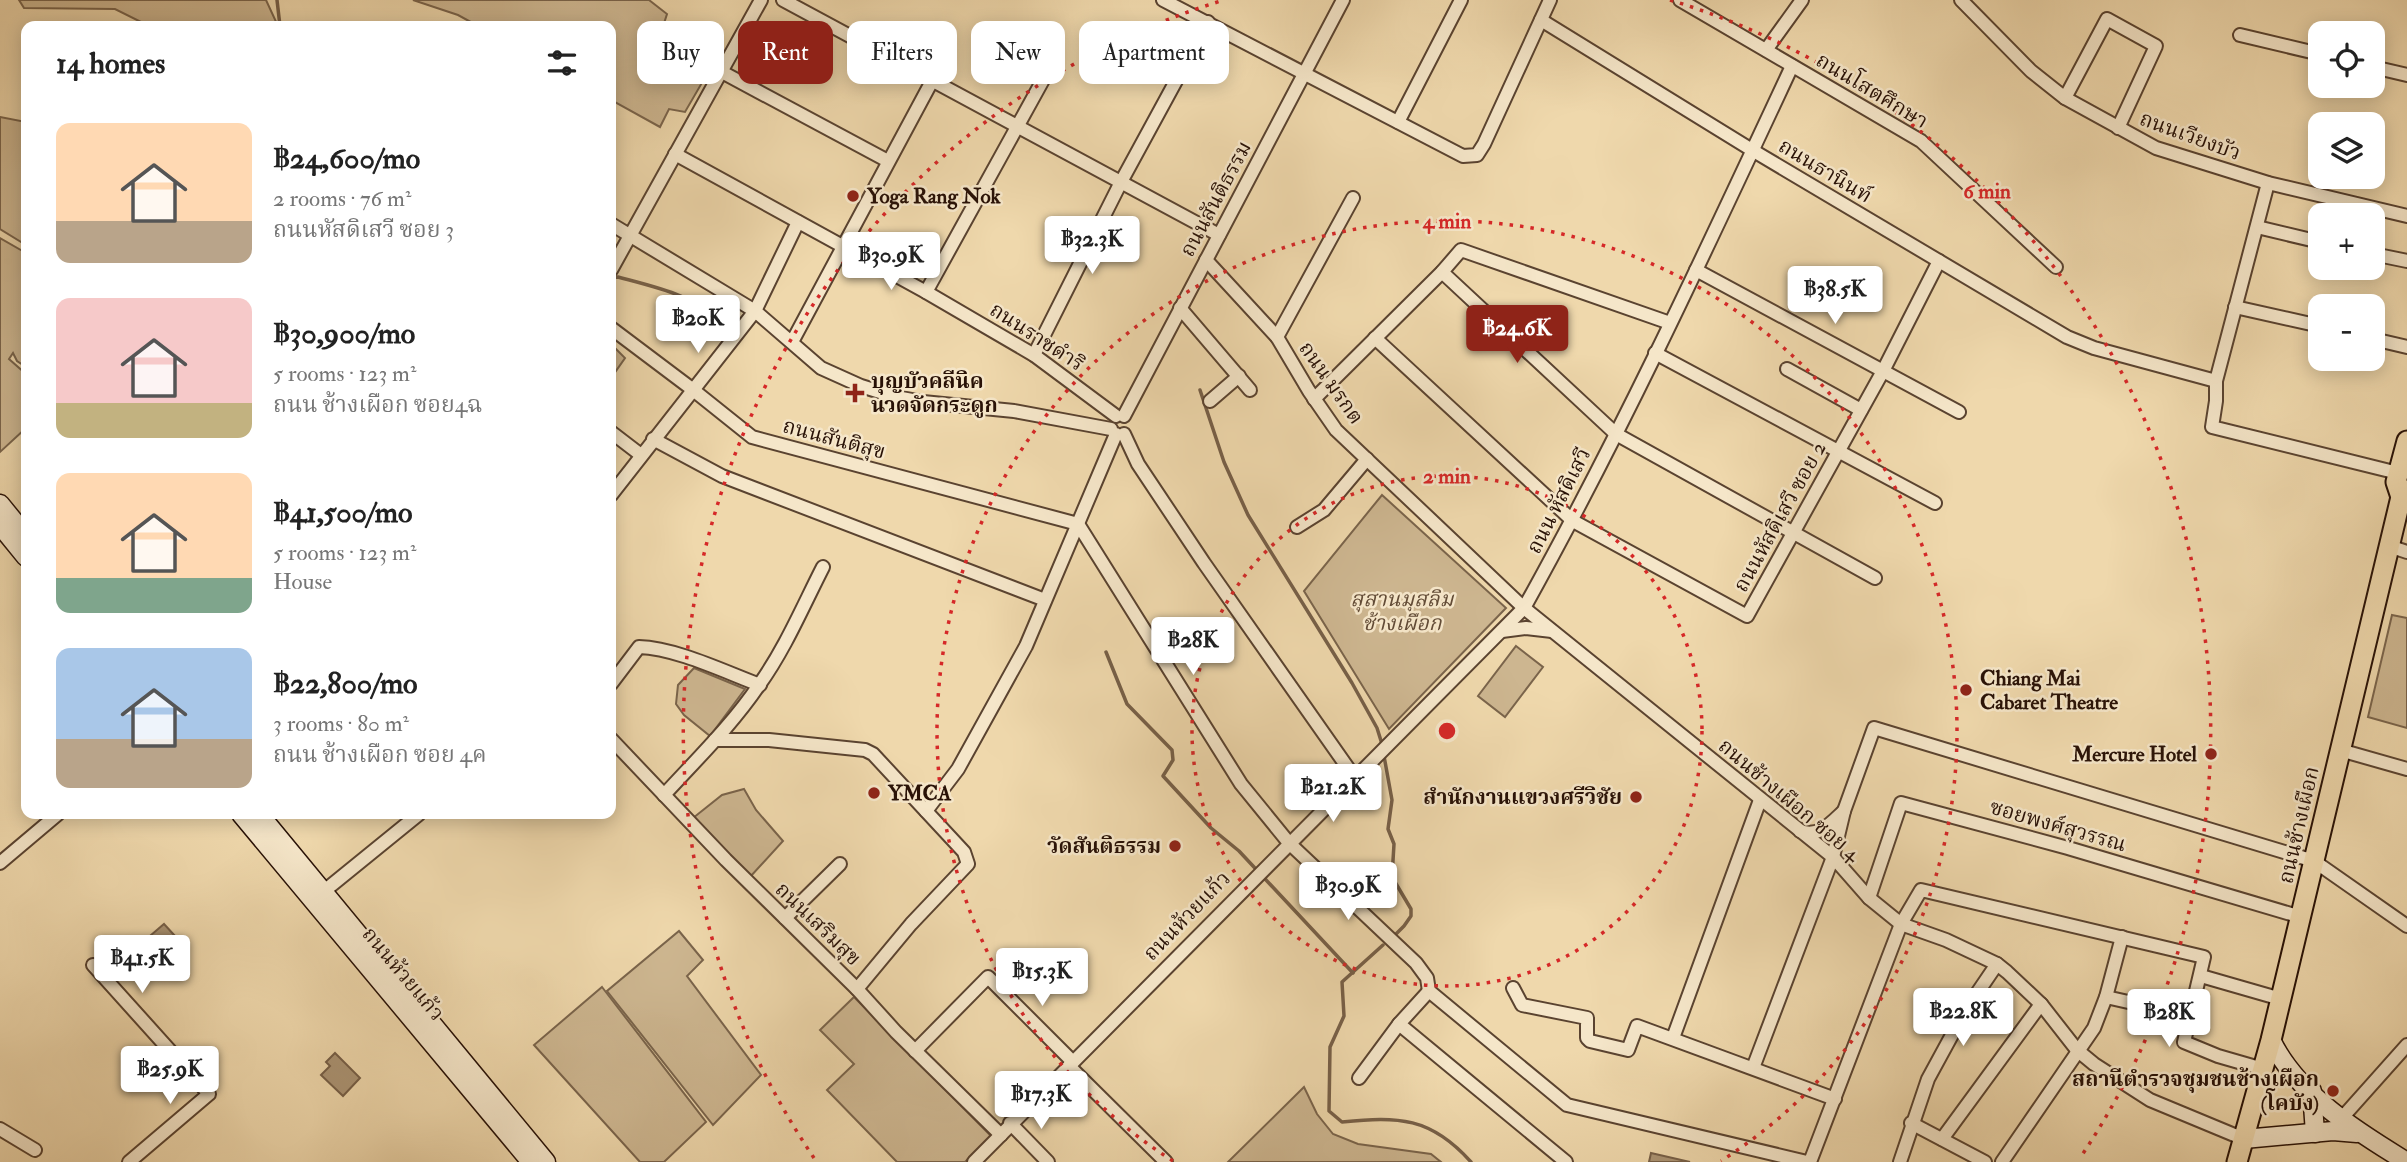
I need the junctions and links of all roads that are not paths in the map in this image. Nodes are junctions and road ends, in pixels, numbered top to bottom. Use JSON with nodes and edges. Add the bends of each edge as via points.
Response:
{"nodes":[{"id":1,"x":761,"y":0,"type":"edge"},
{"id":2,"x":783,"y":0,"type":"edge"},
{"id":3,"x":1163,"y":0,"type":"edge"},
{"id":4,"x":1343,"y":0,"type":"edge"},
{"id":5,"x":1461,"y":0,"type":"edge"},
{"id":6,"x":1550,"y":0,"type":"edge"},
{"id":7,"x":1680,"y":0,"type":"edge"},
{"id":8,"x":1802,"y":0,"type":"edge"},
{"id":9,"x":1961,"y":0,"type":"edge"},
{"id":10,"x":1541,"y":20,"type":"junction"},
{"id":11,"x":1206,"y":21,"type":"edge"},
{"id":12,"x":1229,"y":33,"type":"edge"},
{"id":13,"x":847,"y":34,"type":"edge"},
{"id":14,"x":2240,"y":36,"type":"dead end"},
{"id":15,"x":1766,"y":50,"type":"junction"},
{"id":16,"x":2308,"y":51,"type":"edge"},
{"id":17,"x":724,"y":64,"type":"edge"},
{"id":18,"x":1792,"y":66,"type":"junction"},
{"id":19,"x":2385,"y":70,"type":"edge"},
{"id":20,"x":724,"y":73,"type":"edge"},
{"id":21,"x":1304,"y":74,"type":"junction"},
{"id":22,"x":2407,"y":75,"type":"edge"},
{"id":23,"x":713,"y":84,"type":"edge"},
{"id":24,"x":930,"y":84,"type":"edge"},
{"id":25,"x":939,"y":84,"type":"edge"},
{"id":26,"x":1040,"y":84,"type":"edge"},
{"id":27,"x":1174,"y":84,"type":"edge"},
{"id":28,"x":2065,"y":98,"type":"junction"},
{"id":29,"x":1398,"y":122,"type":"junction"},
{"id":30,"x":1016,"y":126,"type":"junction"},
{"id":31,"x":2118,"y":128,"type":"junction"},
{"id":32,"x":1752,"y":150,"type":"junction"},
{"id":33,"x":676,"y":154,"type":"junction"},
{"id":34,"x":888,"y":161,"type":"junction"},
{"id":35,"x":1121,"y":183,"type":"junction"},
{"id":36,"x":2268,"y":183,"type":"junction"},
{"id":37,"x":1353,"y":198,"type":"dead end"},
{"id":38,"x":2407,"y":216,"type":"edge"},
{"id":39,"x":798,"y":222,"type":"junction"},
{"id":40,"x":616,"y":227,"type":"edge"},
{"id":41,"x":2257,"y":227,"type":"junction"},
{"id":42,"x":630,"y":235,"type":"junction"},
{"id":43,"x":1219,"y":235,"type":"junction"},
{"id":44,"x":2308,"y":239,"type":"edge"},
{"id":45,"x":843,"y":247,"type":"junction"},
{"id":46,"x":2385,"y":256,"type":"edge"},
{"id":47,"x":1206,"y":260,"type":"junction"},
{"id":48,"x":616,"y":261,"type":"edge"},
{"id":49,"x":1939,"y":261,"type":"junction"},
{"id":50,"x":2407,"y":261,"type":"edge"},
{"id":51,"x":2056,"y":267,"type":"dead end"},
{"id":52,"x":1696,"y":270,"type":"junction"},
{"id":53,"x":1442,"y":272,"type":"junction"},
{"id":54,"x":926,"y":292,"type":"junction"},
{"id":55,"x":2235,"y":307,"type":"junction"},
{"id":56,"x":1180,"y":308,"type":"junction"},
{"id":57,"x":755,"y":311,"type":"junction"},
{"id":58,"x":1670,"y":323,"type":"junction"},
{"id":59,"x":2308,"y":323,"type":"edge"},
{"id":60,"x":616,"y":332,"type":"edge"},
{"id":61,"x":1277,"y":337,"type":"junction"},
{"id":62,"x":1375,"y":338,"type":"junction"},
{"id":63,"x":792,"y":342,"type":"junction"},
{"id":64,"x":2385,"y":342,"type":"edge"},
{"id":65,"x":2407,"y":347,"type":"edge"},
{"id":66,"x":1656,"y":353,"type":"junction"},
{"id":67,"x":1034,"y":355,"type":"junction"},
{"id":68,"x":1787,"y":369,"type":"dead end"},
{"id":69,"x":1883,"y":371,"type":"junction"},
{"id":70,"x":1239,"y":376,"type":"junction"},
{"id":71,"x":2216,"y":381,"type":"junction"},
{"id":72,"x":692,"y":388,"type":"junction"},
{"id":73,"x":1250,"y":390,"type":"dead end"},
{"id":74,"x":1314,"y":399,"type":"junction"},
{"id":75,"x":1210,"y":401,"type":"dead end"},
{"id":76,"x":1861,"y":410,"type":"junction"},
{"id":77,"x":1959,"y":412,"type":"dead end"},
{"id":78,"x":1120,"y":416,"type":"junction"},
{"id":79,"x":1117,"y":433,"type":"junction"},
{"id":80,"x":1616,"y":434,"type":"junction"},
{"id":81,"x":616,"y":436,"type":"edge"},
{"id":82,"x":653,"y":439,"type":"junction"},
{"id":83,"x":2407,"y":441,"type":"edge"},
{"id":84,"x":1838,"y":451,"type":"junction"},
{"id":85,"x":641,"y":455,"type":"junction"},
{"id":86,"x":1367,"y":459,"type":"junction"},
{"id":87,"x":2402,"y":486,"type":"edge"},
{"id":88,"x":616,"y":488,"type":"edge"},
{"id":89,"x":1935,"y":503,"type":"dead end"},
{"id":90,"x":0,"y":504,"type":"edge"},
{"id":91,"x":1573,"y":521,"type":"junction"},
{"id":92,"x":1078,"y":524,"type":"junction"},
{"id":93,"x":0,"y":525,"type":"edge"},
{"id":94,"x":1297,"y":527,"type":"dead end"},
{"id":95,"x":21,"y":530,"type":"edge"},
{"id":96,"x":1794,"y":533,"type":"junction"},
{"id":97,"x":2398,"y":549,"type":"edge"},
{"id":98,"x":21,"y":551,"type":"edge"},
{"id":99,"x":823,"y":567,"type":"dead end"},
{"id":100,"x":1875,"y":578,"type":"dead end"},
{"id":101,"x":1045,"y":600,"type":"junction"},
{"id":102,"x":1524,"y":608,"type":"junction"},
{"id":103,"x":1502,"y":631,"type":"junction"},
{"id":104,"x":1552,"y":631,"type":"junction"},
{"id":105,"x":616,"y":677,"type":"edge"},
{"id":106,"x":760,"y":685,"type":"junction"},
{"id":107,"x":715,"y":740,"type":"junction"},
{"id":108,"x":616,"y":743,"type":"edge"},
{"id":109,"x":2340,"y":750,"type":"junction"},
{"id":110,"x":2407,"y":769,"type":"edge"},
{"id":111,"x":1355,"y":778,"type":"junction"},
{"id":112,"x":664,"y":795,"type":"junction"},
{"id":113,"x":1760,"y":800,"type":"junction"},
{"id":114,"x":926,"y":811,"type":"junction"},
{"id":115,"x":1844,"y":811,"type":"junction"},
{"id":116,"x":52,"y":819,"type":"edge"},
{"id":117,"x":245,"y":819,"type":"edge"},
{"id":118,"x":263,"y":819,"type":"edge"},
{"id":119,"x":413,"y":819,"type":"edge"},
{"id":120,"x":1798,"y":830,"type":"junction"},
{"id":121,"x":1289,"y":843,"type":"junction"},
{"id":122,"x":1833,"y":857,"type":"junction"},
{"id":123,"x":2314,"y":861,"type":"junction"},
{"id":124,"x":0,"y":863,"type":"edge"},
{"id":125,"x":839,"y":864,"type":"dead end"},
{"id":126,"x":1254,"y":880,"type":"joint"},
{"id":127,"x":323,"y":892,"type":"junction"},
{"id":128,"x":1869,"y":898,"type":"junction"},
{"id":129,"x":2301,"y":917,"type":"junction"},
{"id":130,"x":785,"y":918,"type":"junction"},
{"id":131,"x":1901,"y":924,"type":"junction"},
{"id":132,"x":2407,"y":926,"type":"edge"},
{"id":133,"x":2122,"y":937,"type":"junction"},
{"id":134,"x":1997,"y":964,"type":"junction"},
{"id":135,"x":93,"y":965,"type":"dead end"},
{"id":136,"x":2201,"y":976,"type":"junction"},
{"id":137,"x":1513,"y":988,"type":"dead end"},
{"id":138,"x":857,"y":989,"type":"junction"},
{"id":139,"x":1429,"y":990,"type":"junction"},
{"id":140,"x":2106,"y":997,"type":"junction"},
{"id":141,"x":2281,"y":999,"type":"junction"},
{"id":142,"x":2041,"y":1004,"type":"junction"},
{"id":143,"x":2191,"y":1016,"type":"junction"},
{"id":144,"x":1399,"y":1024,"type":"junction"},
{"id":145,"x":1673,"y":1038,"type":"junction"},
{"id":146,"x":2271,"y":1040,"type":"junction"},
{"id":147,"x":2407,"y":1045,"type":"edge"},
{"id":148,"x":2077,"y":1050,"type":"junction"},
{"id":149,"x":915,"y":1051,"type":"junction"},
{"id":150,"x":1071,"y":1064,"type":"junction"},
{"id":151,"x":1753,"y":1068,"type":"junction"},
{"id":152,"x":2263,"y":1069,"type":"junction"},
{"id":153,"x":1359,"y":1078,"type":"dead end"},
{"id":154,"x":2312,"y":1091,"type":"junction"},
{"id":155,"x":1835,"y":1100,"type":"junction"},
{"id":156,"x":2341,"y":1119,"type":"junction"},
{"id":157,"x":1911,"y":1123,"type":"junction"},
{"id":158,"x":1010,"y":1124,"type":"junction"},
{"id":159,"x":0,"y":1129,"type":"edge"},
{"id":160,"x":2315,"y":1133,"type":"junction"},
{"id":161,"x":2361,"y":1134,"type":"junction"},
{"id":162,"x":1001,"y":1135,"type":"junction"},
{"id":163,"x":1942,"y":1139,"type":"junction"},
{"id":164,"x":2244,"y":1139,"type":"junction"},
{"id":165,"x":1959,"y":1149,"type":"junction"},
{"id":166,"x":35,"y":1150,"type":"dead end"},
{"id":167,"x":129,"y":1162,"type":"edge"},
{"id":168,"x":531,"y":1162,"type":"edge"},
{"id":169,"x":546,"y":1162,"type":"edge"},
{"id":170,"x":974,"y":1162,"type":"edge"},
{"id":171,"x":1048,"y":1162,"type":"edge"},
{"id":172,"x":1166,"y":1162,"type":"edge"},
{"id":173,"x":1566,"y":1162,"type":"edge"},
{"id":174,"x":1809,"y":1162,"type":"edge"},
{"id":175,"x":1900,"y":1162,"type":"edge"},
{"id":176,"x":1954,"y":1162,"type":"edge"},
{"id":177,"x":1985,"y":1162,"type":"edge"},
{"id":178,"x":2002,"y":1162,"type":"edge"},
{"id":179,"x":2237,"y":1162,"type":"edge"},
{"id":180,"x":2406,"y":1162,"type":"edge"}],
"edges":[{"from":1,"to":17,"type":"street"},
{"from":2,"to":13,"type":"street"},
{"from":3,"to":11,"type":"street"},
{"from":4,"to":21,"type":"street","name":"ถนนสันติธรรม"},
{"from":5,"to":29,"type":"street"},
{"from":6,"to":10,"type":"street"},
{"from":7,"to":15,"type":"street","name":"ถนนโสตศึกษา"},
{"from":8,"to":15,"type":"street"},
{"from":9,"to":28,"type":"street","name":"ถนนเวียงบัว","via":[[2031,71]]},
{"from":10,"to":29,"type":"street","via":[[1477,155],[1463,156]]},
{"from":10,"to":32,"type":"street","name":"ถนนธานินท์"},
{"from":12,"to":21,"type":"street"},
{"from":14,"to":16,"type":"street"},
{"from":15,"to":18,"type":"street","name":"ถนนโสตศึกษา"},
{"from":18,"to":32,"type":"street","name":"ถนน หัสดิเสวี"},
{"from":18,"to":51,"type":"street","name":"ถนนโสตศึกษา","via":[[1921,141]]},
{"from":19,"to":22,"type":"street"},
{"from":20,"to":34,"type":"street"},
{"from":21,"to":29,"type":"street"},
{"from":21,"to":43,"type":"street","name":"ถนนสันติธรรม"},
{"from":23,"to":33,"type":"street"},
{"from":24,"to":34,"type":"street"},
{"from":25,"to":30,"type":"street"},
{"from":26,"to":30,"type":"street"},
{"from":27,"to":35,"type":"street"},
{"from":28,"to":31,"type":"street","name":"ถนนเวียงบัว"},
{"from":28,"to":31,"type":"street","via":[[2107,19],[2156,46]]},
{"from":30,"to":35,"type":"street"},
{"from":30,"to":54,"type":"street"},
{"from":31,"to":36,"type":"street","name":"ถนนเวียงบัว","via":[[2156,148]]},
{"from":32,"to":49,"type":"street","name":"ถนนธานินท์"},
{"from":32,"to":52,"type":"street","name":"ถนน หัสดิเสวี"},
{"from":33,"to":39,"type":"street","name":"ถนนราชดำริ"},
{"from":33,"to":42,"type":"street"},
{"from":34,"to":45,"type":"street"},
{"from":35,"to":43,"type":"street"},
{"from":35,"to":67,"type":"street"},
{"from":36,"to":38,"type":"street","name":"ถนนเวียงบัว"},
{"from":36,"to":41,"type":"street"},
{"from":37,"to":61,"type":"street"},
{"from":39,"to":45,"type":"street","name":"ถนนราชดำริ"},
{"from":39,"to":57,"type":"street"},
{"from":40,"to":42,"type":"street"},
{"from":41,"to":44,"type":"street"},
{"from":41,"to":55,"type":"street"},
{"from":42,"to":48,"type":"street"},
{"from":42,"to":57,"type":"street"},
{"from":43,"to":47,"type":"street","name":"ถนนสันติธรรม"},
{"from":45,"to":54,"type":"street","name":"ถนนราชดำริ"},
{"from":45,"to":63,"type":"street"},
{"from":46,"to":50,"type":"street"},
{"from":47,"to":56,"type":"street","name":"ถนนสันติธรรม"},
{"from":47,"to":61,"type":"street","name":"ถนน มรกต"},
{"from":49,"to":69,"type":"street","name":"ถนนหัสดิเสวี ซอย 2"},
{"from":49,"to":71,"type":"street","name":"ถนนธานินท์","via":[[2067,337]]},
{"from":52,"to":58,"type":"street","name":"ถนน หัสดิเสวี"},
{"from":52,"to":69,"type":"street"},
{"from":53,"to":58,"type":"street","via":[[1461,250]]},
{"from":53,"to":62,"type":"street"},
{"from":53,"to":80,"type":"street"},
{"from":54,"to":67,"type":"street","name":"ถนนราชดำริ"},
{"from":55,"to":59,"type":"street"},
{"from":55,"to":71,"type":"street"},
{"from":56,"to":70,"type":"street"},
{"from":56,"to":78,"type":"street","name":"ถนนสันติธรรม"},
{"from":57,"to":63,"type":"street"},
{"from":57,"to":72,"type":"street"},
{"from":58,"to":66,"type":"street","name":"ถนน หัสดิเสวี"},
{"from":60,"to":72,"type":"street","name":"ถนนสันติสุข"},
{"from":61,"to":74,"type":"street","name":"ถนน มรกต"},
{"from":62,"to":74,"type":"street"},
{"from":62,"to":91,"type":"street"},
{"from":63,"to":79,"type":"street","via":[[821,368],[897,397],[1014,411]]},
{"from":64,"to":65,"type":"street"},
{"from":66,"to":80,"type":"street","name":"ถนน หัสดิเสวี"},
{"from":66,"to":84,"type":"street"},
{"from":67,"to":78,"type":"street","name":"ถนนราชดำริ"},
{"from":68,"to":76,"type":"street"},
{"from":69,"to":76,"type":"street","name":"ถนนหัสดิเสวี ซอย 2"},
{"from":69,"to":77,"type":"street"},
{"from":70,"to":73,"type":"street"},
{"from":70,"to":75,"type":"street"},
{"from":71,"to":87,"type":"street","via":[[2213,427],[2289,445]]},
{"from":72,"to":82,"type":"street"},
{"from":72,"to":92,"type":"street","name":"ถนนสันติสุข","via":[[752,437]]},
{"from":74,"to":86,"type":"street","name":"ถนน มรกต","via":[[1336,430]]},
{"from":76,"to":84,"type":"street","name":"ถนนหัสดิเสวี ซอย 2"},
{"from":78,"to":79,"type":"street","via":[[1130,425]]},
{"from":79,"to":92,"type":"street"},
{"from":79,"to":111,"type":"street"},
{"from":80,"to":91,"type":"street","name":"ถนน หัสดิเสวี"},
{"from":80,"to":96,"type":"street"},
{"from":81,"to":85,"type":"street"},
{"from":82,"to":85,"type":"street"},
{"from":82,"to":101,"type":"street","via":[[722,476]]},
{"from":83,"to":87,"type":"main road","name":"ถนนช้างเผือก"},
{"from":84,"to":89,"type":"street"},
{"from":84,"to":96,"type":"street","name":"ถนนหัสดิเสวี ซอย 2"},
{"from":85,"to":88,"type":"street"},
{"from":86,"to":94,"type":"street","via":[[1324,510]]},
{"from":86,"to":102,"type":"street","name":"ถนน มรกต"},
{"from":87,"to":97,"type":"main road","name":"ถนนช้างเผือก"},
{"from":90,"to":95,"type":"main road"},
{"from":91,"to":96,"type":"street","name":"ถนนหัสดิเสวี ซอย 2","via":[[1747,616]]},
{"from":91,"to":102,"type":"street","name":"ถนน หัสดิเสวี"},
{"from":92,"to":101,"type":"street"},
{"from":92,"to":121,"type":"street","via":[[1241,784]]},
{"from":93,"to":98,"type":"main road"},
{"from":96,"to":100,"type":"street"},
{"from":97,"to":109,"type":"main road","name":"ถนนช้างเผือก"},
{"from":99,"to":106,"type":"street"},
{"from":101,"to":114,"type":"street","via":[[1026,646],[958,769]]},
{"from":102,"to":103,"type":"street","name":"ถนน หัสดิเสวี"},
{"from":102,"to":104,"type":"street","name":"ถนนช้างเผือก ซอย 4"},
{"from":103,"to":104,"type":"street"},
{"from":103,"to":111,"type":"street","name":"ถนน หัสดิเสวี"},
{"from":104,"to":113,"type":"street","name":"ถนนช้างเผือก ซอย 4"},
{"from":105,"to":106,"type":"street","via":[[639,646]]},
{"from":106,"to":107,"type":"street"},
{"from":107,"to":112,"type":"street"},
{"from":107,"to":114,"type":"street","via":[[769,740],[865,750]]},
{"from":108,"to":112,"type":"street","name":"ถนนเสริมสุข"},
{"from":109,"to":110,"type":"street"},
{"from":109,"to":123,"type":"main road","name":"ถนนช้างเผือก"},
{"from":111,"to":121,"type":"street","name":"ถนน หัสดิเสวี"},
{"from":112,"to":130,"type":"street","name":"ถนนเสริมสุข"},
{"from":113,"to":120,"type":"street","name":"ถนนช้างเผือก ซอย 4"},
{"from":113,"to":145,"type":"street"},
{"from":114,"to":138,"type":"street","via":[[964,852],[968,864]]},
{"from":115,"to":120,"type":"street","via":[[1819,832]]},
{"from":115,"to":122,"type":"street"},
{"from":115,"to":123,"type":"street","via":[[1874,729]]},
{"from":116,"to":124,"type":"street"},
{"from":117,"to":168,"type":"main road","name":"ถนนห้วยแก้ว"},
{"from":118,"to":127,"type":"main road","name":"ถนนห้วยแก้ว"},
{"from":119,"to":127,"type":"street"},
{"from":120,"to":122,"type":"street","name":"ถนนช้างเผือก ซอย 4"},
{"from":121,"to":126,"type":"street","name":"ถนน หัสดิเสวี"},
{"from":121,"to":139,"type":"street","via":[[1416,963]]},
{"from":122,"to":128,"type":"street","name":"ถนนช้างเผือก ซอย 4"},
{"from":122,"to":151,"type":"street"},
{"from":123,"to":129,"type":"main road","name":"ถนนช้างเผือก"},
{"from":123,"to":132,"type":"street"},
{"from":125,"to":130,"type":"street"},
{"from":126,"to":150,"type":"street","name":"ถนนห้วยแก้ว"},
{"from":127,"to":169,"type":"main road","name":"ถนนห้วยแก้ว"},
{"from":128,"to":129,"type":"street","name":"ซอยพงศ์สุวรรณ","via":[[1901,803]]},
{"from":128,"to":131,"type":"street","name":"ถนนช้างเผือก ซอย 4"},
{"from":129,"to":141,"type":"main road","name":"ถนนช้างเผือก"},
{"from":130,"to":138,"type":"street","name":"ถนนเสริมสุข"},
{"from":131,"to":133,"type":"street","via":[[1921,890]]},
{"from":131,"to":134,"type":"street","name":"ถนนช้างเผือก ซอย 4"},
{"from":131,"to":155,"type":"street"},
{"from":133,"to":136,"type":"street","via":[[2204,957]]},
{"from":133,"to":140,"type":"street"},
{"from":134,"to":142,"type":"street","name":"ถนนช้างเผือก ซอย 4"},
{"from":134,"to":157,"type":"street","via":[[1927,1079]]},
{"from":135,"to":167,"type":"street","via":[[209,1094]]},
{"from":136,"to":141,"type":"street"},
{"from":136,"to":143,"type":"street"},
{"from":137,"to":145,"type":"street","via":[[1521,1005],[1587,1018],[1590,1041],[1629,1050],[1637,1026]]},
{"from":138,"to":149,"type":"street","name":"ถนนเสริมสุข"},
{"from":139,"to":144,"type":"street"},
{"from":139,"to":174,"type":"street","via":[[1567,1105]]},
{"from":140,"to":143,"type":"street"},
{"from":140,"to":148,"type":"street","via":[[2094,1028]]},
{"from":141,"to":146,"type":"main road","name":"ถนนช้างเผือก"},
{"from":142,"to":148,"type":"street","name":"ถนนช้างเผือก ซอย 4"},
{"from":142,"to":163,"type":"street"},
{"from":143,"to":152,"type":"street","via":[[2184,1042]]},
{"from":144,"to":153,"type":"street"},
{"from":144,"to":173,"type":"street"},
{"from":145,"to":151,"type":"street"},
{"from":146,"to":152,"type":"main road","name":"ถนนช้างเผือก"},
{"from":146,"to":154,"type":"main road","via":[[2288,1068]]},
{"from":147,"to":156,"type":"street"},
{"from":148,"to":164,"type":"street","name":"ถนนช้างเผือก ซอย 4","via":[[2150,1100]]},
{"from":148,"to":178,"type":"street"},
{"from":149,"to":150,"type":"street","via":[[988,977]]},
{"from":149,"to":162,"type":"street","name":"ถนนเสริมสุข"},
{"from":150,"to":158,"type":"street","name":"ถนนห้วยแก้ว"},
{"from":150,"to":172,"type":"street"},
{"from":151,"to":155,"type":"street"},
{"from":152,"to":164,"type":"main road","name":"ถนนช้างเผือก"},
{"from":154,"to":156,"type":"main road"},
{"from":154,"to":160,"type":"main road"},
{"from":155,"to":174,"type":"street"},
{"from":156,"to":161,"type":"main road"},
{"from":157,"to":163,"type":"street"},
{"from":157,"to":175,"type":"street"},
{"from":158,"to":162,"type":"street","name":"ถนนห้วยแก้ว"},
{"from":158,"to":171,"type":"street"},
{"from":159,"to":166,"type":"street"},
{"from":160,"to":161,"type":"main road"},
{"from":160,"to":164,"type":"main road"},
{"from":161,"to":180,"type":"main road"},
{"from":162,"to":170,"type":"street","name":"ถนนห้วยแก้ว"},
{"from":163,"to":165,"type":"street"},
{"from":164,"to":179,"type":"main road","name":"ถนนช้างเผือก"},
{"from":165,"to":176,"type":"street"},
{"from":165,"to":177,"type":"street"}]}
